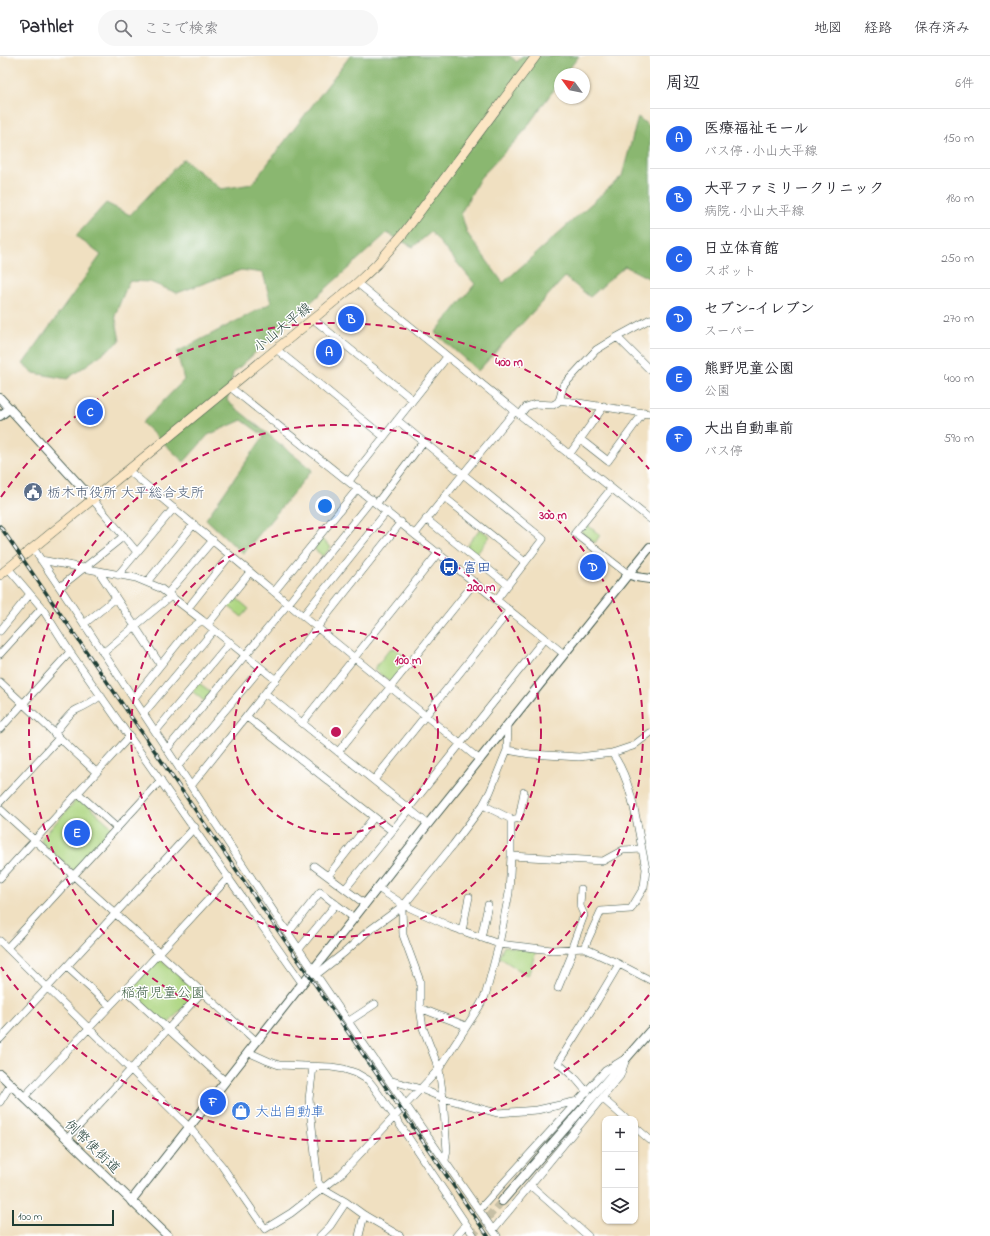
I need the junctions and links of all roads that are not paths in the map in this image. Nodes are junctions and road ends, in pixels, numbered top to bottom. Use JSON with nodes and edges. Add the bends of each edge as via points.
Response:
{"nodes":[{"id":1,"x":536,"y":56,"type":"edge"},
{"id":2,"x":357,"y":283,"type":"junction"},
{"id":3,"x":313,"y":319,"type":"junction"},
{"id":4,"x":650,"y":319,"type":"edge"},
{"id":5,"x":617,"y":337,"type":"junction"},
{"id":6,"x":276,"y":349,"type":"junction"},
{"id":7,"x":447,"y":357,"type":"junction"},
{"id":8,"x":650,"y":370,"type":"edge"},
{"id":9,"x":230,"y":387,"type":"junction"},
{"id":10,"x":0,"y":398,"type":"edge"},
{"id":11,"x":413,"y":400,"type":"junction"},
{"id":12,"x":559,"y":400,"type":"junction"},
{"id":13,"x":604,"y":406,"type":"junction"},
{"id":14,"x":10,"y":408,"type":"junction"},
{"id":15,"x":517,"y":413,"type":"junction"},
{"id":16,"x":647,"y":413,"type":"edge"},
{"id":17,"x":0,"y":416,"type":"edge"},
{"id":18,"x":397,"y":420,"type":"junction"},
{"id":19,"x":384,"y":437,"type":"junction"},
{"id":20,"x":580,"y":439,"type":"junction"},
{"id":21,"x":424,"y":442,"type":"junction"},
{"id":22,"x":569,"y":455,"type":"junction"},
{"id":23,"x":129,"y":471,"type":"junction"},
{"id":24,"x":463,"y":474,"type":"junction"},
{"id":25,"x":349,"y":481,"type":"junction"},
{"id":26,"x":358,"y":488,"type":"junction"},
{"id":27,"x":611,"y":489,"type":"junction"},
{"id":28,"x":444,"y":497,"type":"junction"},
{"id":29,"x":93,"y":500,"type":"junction"},
{"id":30,"x":374,"y":501,"type":"junction"},
{"id":31,"x":174,"y":508,"type":"junction"},
{"id":32,"x":387,"y":511,"type":"junction"},
{"id":33,"x":426,"y":519,"type":"junction"},
{"id":34,"x":650,"y":519,"type":"edge"},
{"id":35,"x":401,"y":522,"type":"junction"},
{"id":36,"x":194,"y":524,"type":"junction"},
{"id":37,"x":415,"y":534,"type":"junction"},
{"id":38,"x":124,"y":536,"type":"junction"},
{"id":39,"x":212,"y":540,"type":"junction"},
{"id":40,"x":650,"y":547,"type":"edge"},
{"id":41,"x":33,"y":548,"type":"junction"},
{"id":42,"x":138,"y":552,"type":"junction"},
{"id":43,"x":439,"y":552,"type":"junction"},
{"id":44,"x":230,"y":555,"type":"junction"},
{"id":45,"x":41,"y":560,"type":"junction"},
{"id":46,"x":525,"y":562,"type":"junction"},
{"id":47,"x":83,"y":568,"type":"junction"},
{"id":48,"x":99,"y":572,"type":"junction"},
{"id":49,"x":250,"y":572,"type":"junction"},
{"id":50,"x":2,"y":573,"type":"edge"},
{"id":51,"x":628,"y":574,"type":"junction"},
{"id":52,"x":118,"y":575,"type":"junction"},
{"id":53,"x":650,"y":579,"type":"edge"},
{"id":54,"x":147,"y":582,"type":"junction"},
{"id":55,"x":475,"y":582,"type":"junction"},
{"id":56,"x":508,"y":585,"type":"junction"},
{"id":57,"x":60,"y":587,"type":"junction"},
{"id":58,"x":274,"y":592,"type":"junction"},
{"id":59,"x":30,"y":594,"type":"junction"},
{"id":60,"x":170,"y":595,"type":"junction"},
{"id":61,"x":116,"y":598,"type":"junction"},
{"id":62,"x":497,"y":599,"type":"junction"},
{"id":63,"x":288,"y":604,"type":"junction"},
{"id":64,"x":42,"y":608,"type":"junction"},
{"id":65,"x":188,"y":608,"type":"junction"},
{"id":66,"x":510,"y":610,"type":"junction"},
{"id":67,"x":303,"y":616,"type":"junction"},
{"id":68,"x":205,"y":622,"type":"junction"},
{"id":69,"x":84,"y":624,"type":"junction"},
{"id":70,"x":135,"y":627,"type":"junction"},
{"id":71,"x":318,"y":628,"type":"junction"},
{"id":72,"x":214,"y":630,"type":"junction"},
{"id":73,"x":0,"y":631,"type":"edge"},
{"id":74,"x":545,"y":638,"type":"junction"},
{"id":75,"x":230,"y":642,"type":"junction"},
{"id":76,"x":70,"y":652,"type":"junction"},
{"id":77,"x":103,"y":653,"type":"junction"},
{"id":78,"x":0,"y":654,"type":"edge"},
{"id":79,"x":564,"y":654,"type":"junction"},
{"id":80,"x":245,"y":655,"type":"junction"},
{"id":81,"x":354,"y":657,"type":"junction"},
{"id":82,"x":160,"y":664,"type":"junction"},
{"id":83,"x":260,"y":668,"type":"junction"},
{"id":84,"x":276,"y":680,"type":"junction"},
{"id":85,"x":0,"y":682,"type":"edge"},
{"id":86,"x":390,"y":687,"type":"junction"},
{"id":87,"x":266,"y":694,"type":"junction"},
{"id":88,"x":101,"y":695,"type":"junction"},
{"id":89,"x":134,"y":698,"type":"junction"},
{"id":90,"x":22,"y":704,"type":"junction"},
{"id":91,"x":144,"y":713,"type":"junction"},
{"id":92,"x":425,"y":715,"type":"junction"},
{"id":93,"x":247,"y":717,"type":"junction"},
{"id":94,"x":302,"y":723,"type":"junction"},
{"id":95,"x":508,"y":725,"type":"junction"},
{"id":96,"x":0,"y":729,"type":"edge"},
{"id":97,"x":156,"y":731,"type":"junction"},
{"id":98,"x":650,"y":733,"type":"edge"},
{"id":99,"x":56,"y":736,"type":"junction"},
{"id":100,"x":130,"y":736,"type":"junction"},
{"id":101,"x":460,"y":744,"type":"junction"},
{"id":102,"x":167,"y":749,"type":"junction"},
{"id":103,"x":507,"y":750,"type":"junction"},
{"id":104,"x":338,"y":752,"type":"junction"},
{"id":105,"x":612,"y":753,"type":"junction"},
{"id":106,"x":480,"y":760,"type":"junction"},
{"id":107,"x":178,"y":766,"type":"junction"},
{"id":108,"x":96,"y":772,"type":"junction"},
{"id":109,"x":161,"y":780,"type":"junction"},
{"id":110,"x":374,"y":780,"type":"junction"},
{"id":111,"x":191,"y":786,"type":"junction"},
{"id":112,"x":524,"y":792,"type":"dead end"},
{"id":113,"x":78,"y":793,"type":"junction"},
{"id":114,"x":0,"y":802,"type":"edge"},
{"id":115,"x":483,"y":805,"type":"junction"},
{"id":116,"x":409,"y":809,"type":"junction"},
{"id":117,"x":0,"y":810,"type":"edge"},
{"id":118,"x":374,"y":817,"type":"junction"},
{"id":119,"x":511,"y":820,"type":"junction"},
{"id":120,"x":428,"y":824,"type":"junction"},
{"id":121,"x":194,"y":827,"type":"junction"},
{"id":122,"x":117,"y":828,"type":"junction"},
{"id":123,"x":392,"y":831,"type":"junction"},
{"id":124,"x":34,"y":841,"type":"junction"},
{"id":125,"x":642,"y":849,"type":"junction"},
{"id":126,"x":511,"y":856,"type":"junction"},
{"id":127,"x":314,"y":866,"type":"dead end"},
{"id":128,"x":74,"y":876,"type":"junction"},
{"id":129,"x":328,"y":876,"type":"junction"},
{"id":130,"x":229,"y":877,"type":"junction"},
{"id":131,"x":0,"y":878,"type":"edge"},
{"id":132,"x":378,"y":888,"type":"junction"},
{"id":133,"x":345,"y":889,"type":"junction"},
{"id":134,"x":581,"y":889,"type":"dead end"},
{"id":135,"x":469,"y":897,"type":"dead end"},
{"id":136,"x":336,"y":904,"type":"junction"},
{"id":137,"x":365,"y":904,"type":"junction"},
{"id":138,"x":404,"y":905,"type":"junction"},
{"id":139,"x":488,"y":905,"type":"dead end"},
{"id":140,"x":116,"y":914,"type":"junction"},
{"id":141,"x":354,"y":918,"type":"junction"},
{"id":142,"x":462,"y":931,"type":"junction"},
{"id":143,"x":288,"y":933,"type":"junction"},
{"id":144,"x":481,"y":938,"type":"junction"},
{"id":145,"x":0,"y":941,"type":"edge"},
{"id":146,"x":499,"y":944,"type":"junction"},
{"id":147,"x":7,"y":948,"type":"junction"},
{"id":148,"x":584,"y":948,"type":"junction"},
{"id":149,"x":299,"y":949,"type":"junction"},
{"id":150,"x":571,"y":950,"type":"junction"},
{"id":151,"x":158,"y":953,"type":"junction"},
{"id":152,"x":619,"y":964,"type":"junction"},
{"id":153,"x":67,"y":967,"type":"junction"},
{"id":154,"x":315,"y":972,"type":"junction"},
{"id":155,"x":650,"y":980,"type":"edge"},
{"id":156,"x":302,"y":983,"type":"junction"},
{"id":157,"x":48,"y":988,"type":"junction"},
{"id":158,"x":558,"y":988,"type":"dead end"},
{"id":159,"x":125,"y":990,"type":"junction"},
{"id":160,"x":202,"y":992,"type":"junction"},
{"id":161,"x":375,"y":1004,"type":"dead end"},
{"id":162,"x":110,"y":1006,"type":"junction"},
{"id":163,"x":420,"y":1008,"type":"junction"},
{"id":164,"x":349,"y":1021,"type":"junction"},
{"id":165,"x":466,"y":1026,"type":"junction"},
{"id":166,"x":88,"y":1029,"type":"junction"},
{"id":167,"x":167,"y":1029,"type":"junction"},
{"id":168,"x":650,"y":1031,"type":"edge"},
{"id":169,"x":0,"y":1040,"type":"edge"},
{"id":170,"x":256,"y":1041,"type":"junction"},
{"id":171,"x":248,"y":1052,"type":"junction"},
{"id":172,"x":627,"y":1058,"type":"junction"},
{"id":173,"x":313,"y":1067,"type":"junction"},
{"id":174,"x":130,"y":1069,"type":"junction"},
{"id":175,"x":438,"y":1069,"type":"junction"},
{"id":176,"x":0,"y":1074,"type":"edge"},
{"id":177,"x":389,"y":1080,"type":"junction"},
{"id":178,"x":225,"y":1081,"type":"junction"},
{"id":179,"x":11,"y":1084,"type":"junction"},
{"id":180,"x":421,"y":1089,"type":"junction"},
{"id":181,"x":587,"y":1092,"type":"junction"},
{"id":182,"x":24,"y":1097,"type":"junction"},
{"id":183,"x":443,"y":1098,"type":"junction"},
{"id":184,"x":602,"y":1098,"type":"junction"},
{"id":185,"x":578,"y":1101,"type":"junction"},
{"id":186,"x":0,"y":1102,"type":"edge"},
{"id":187,"x":406,"y":1104,"type":"junction"},
{"id":188,"x":394,"y":1116,"type":"junction"},
{"id":189,"x":623,"y":1116,"type":"edge"},
{"id":190,"x":189,"y":1127,"type":"junction"},
{"id":191,"x":638,"y":1130,"type":"edge"},
{"id":192,"x":67,"y":1139,"type":"junction"},
{"id":193,"x":650,"y":1140,"type":"edge"},
{"id":194,"x":445,"y":1160,"type":"junction"},
{"id":195,"x":530,"y":1185,"type":"junction"},
{"id":196,"x":322,"y":1188,"type":"junction"},
{"id":197,"x":131,"y":1201,"type":"junction"},
{"id":198,"x":346,"y":1202,"type":"junction"},
{"id":199,"x":502,"y":1202,"type":"tunnel mouth"},
{"id":200,"x":479,"y":1210,"type":"junction"},
{"id":201,"x":364,"y":1215,"type":"junction"},
{"id":202,"x":466,"y":1224,"type":"junction"},
{"id":203,"x":495,"y":1233,"type":"edge"},
{"id":204,"x":168,"y":1236,"type":"edge"},
{"id":205,"x":320,"y":1236,"type":"edge"},
{"id":206,"x":359,"y":1236,"type":"edge"},
{"id":207,"x":400,"y":1236,"type":"edge"},
{"id":208,"x":456,"y":1236,"type":"edge"},
{"id":209,"x":474,"y":1236,"type":"edge"},
{"id":210,"x":588,"y":1236,"type":"edge"}],
"edges":[{"from":1,"to":2,"type":"main road","name":"小山大平線","via":[[403,234]]},
{"from":2,"to":3,"type":"main road","name":"小山大平線"},
{"from":2,"to":7,"type":"street"},
{"from":3,"to":6,"type":"main road","name":"小山大平線"},
{"from":3,"to":11,"type":"street"},
{"from":4,"to":5,"type":"street"},
{"from":5,"to":8,"type":"street"},
{"from":5,"to":12,"type":"street","via":[[596,350],[563,386]]},
{"from":6,"to":9,"type":"main road","name":"小山大平線"},
{"from":6,"to":19,"type":"street"},
{"from":7,"to":11,"type":"street"},
{"from":7,"to":15,"type":"street"},
{"from":9,"to":23,"type":"main road","name":"小山大平線"},
{"from":9,"to":25,"type":"street"},
{"from":10,"to":14,"type":"street"},
{"from":11,"to":18,"type":"street"},
{"from":12,"to":13,"type":"street"},
{"from":12,"to":15,"type":"street","via":[[553,405],[535,404]]},
{"from":13,"to":16,"type":"street"},
{"from":13,"to":20,"type":"street"},
{"from":14,"to":17,"type":"street"},
{"from":14,"to":29,"type":"street"},
{"from":15,"to":22,"type":"street"},
{"from":15,"to":24,"type":"street"},
{"from":16,"to":20,"type":"street","via":[[608,461]]},
{"from":18,"to":19,"type":"street"},
{"from":18,"to":21,"type":"street"},
{"from":19,"to":25,"type":"street"},
{"from":20,"to":22,"type":"street"},
{"from":21,"to":24,"type":"street"},
{"from":21,"to":30,"type":"street"},
{"from":22,"to":27,"type":"street"},
{"from":23,"to":29,"type":"main road","name":"小山大平線"},
{"from":23,"to":31,"type":"street"},
{"from":24,"to":28,"type":"street"},
{"from":24,"to":46,"type":"street","via":[[543,539]]},
{"from":25,"to":26,"type":"street"},
{"from":26,"to":30,"type":"street"},
{"from":26,"to":58,"type":"street"},
{"from":27,"to":34,"type":"street"},
{"from":27,"to":51,"type":"street","via":[[575,533]]},
{"from":28,"to":33,"type":"street"},
{"from":28,"to":46,"type":"street"},
{"from":29,"to":38,"type":"street"},
{"from":29,"to":41,"type":"main road","name":"小山大平線"},
{"from":30,"to":32,"type":"street"},
{"from":30,"to":63,"type":"street"},
{"from":31,"to":36,"type":"street"},
{"from":31,"to":42,"type":"street"},
{"from":32,"to":35,"type":"street"},
{"from":32,"to":67,"type":"street"},
{"from":33,"to":37,"type":"street"},
{"from":33,"to":56,"type":"street"},
{"from":35,"to":37,"type":"street"},
{"from":35,"to":71,"type":"street"},
{"from":36,"to":39,"type":"street"},
{"from":36,"to":54,"type":"street"},
{"from":37,"to":43,"type":"street"},
{"from":38,"to":42,"type":"street"},
{"from":38,"to":47,"type":"street"},
{"from":39,"to":44,"type":"street"},
{"from":39,"to":60,"type":"street"},
{"from":40,"to":51,"type":"street"},
{"from":41,"to":45,"type":"street"},
{"from":41,"to":50,"type":"main road","name":"小山大平線"},
{"from":42,"to":52,"type":"street"},
{"from":43,"to":55,"type":"street"},
{"from":43,"to":81,"type":"street"},
{"from":44,"to":49,"type":"street"},
{"from":44,"to":65,"type":"street"},
{"from":45,"to":47,"type":"street"},
{"from":45,"to":57,"type":"street"},
{"from":46,"to":56,"type":"street"},
{"from":47,"to":48,"type":"street"},
{"from":47,"to":57,"type":"street"},
{"from":48,"to":52,"type":"street"},
{"from":48,"to":61,"type":"street"},
{"from":49,"to":58,"type":"street"},
{"from":49,"to":68,"type":"street"},
{"from":50,"to":59,"type":"street"},
{"from":51,"to":53,"type":"street"},
{"from":51,"to":79,"type":"street"},
{"from":52,"to":54,"type":"street"},
{"from":54,"to":60,"type":"street"},
{"from":55,"to":62,"type":"street"},
{"from":55,"to":86,"type":"street"},
{"from":56,"to":62,"type":"street"},
{"from":57,"to":69,"type":"street"},
{"from":58,"to":63,"type":"street"},
{"from":59,"to":64,"type":"street"},
{"from":59,"to":73,"type":"street"},
{"from":60,"to":65,"type":"street"},
{"from":60,"to":70,"type":"street"},
{"from":61,"to":69,"type":"street"},
{"from":61,"to":70,"type":"street"},
{"from":62,"to":66,"type":"street"},
{"from":63,"to":67,"type":"street"},
{"from":63,"to":80,"type":"street"},
{"from":64,"to":76,"type":"street"},
{"from":64,"to":78,"type":"street"},
{"from":65,"to":68,"type":"street"},
{"from":66,"to":74,"type":"street"},
{"from":66,"to":92,"type":"street"},
{"from":67,"to":71,"type":"street"},
{"from":68,"to":72,"type":"street"},
{"from":68,"to":82,"type":"street","via":[[188,632]]},
{"from":69,"to":77,"type":"street"},
{"from":70,"to":77,"type":"street"},
{"from":70,"to":82,"type":"street"},
{"from":71,"to":81,"type":"street"},
{"from":71,"to":84,"type":"street"},
{"from":72,"to":75,"type":"street"},
{"from":72,"to":91,"type":"street"},
{"from":74,"to":79,"type":"street"},
{"from":74,"to":101,"type":"street"},
{"from":75,"to":80,"type":"street"},
{"from":75,"to":97,"type":"street"},
{"from":76,"to":88,"type":"street"},
{"from":76,"to":90,"type":"street"},
{"from":77,"to":89,"type":"street"},
{"from":79,"to":95,"type":"street"},
{"from":80,"to":83,"type":"street"},
{"from":80,"to":102,"type":"street"},
{"from":81,"to":86,"type":"street"},
{"from":81,"to":94,"type":"street"},
{"from":82,"to":89,"type":"street"},
{"from":83,"to":84,"type":"street"},
{"from":83,"to":107,"type":"street"},
{"from":84,"to":87,"type":"street"},
{"from":85,"to":90,"type":"street"},
{"from":86,"to":92,"type":"street"},
{"from":86,"to":104,"type":"street"},
{"from":87,"to":93,"type":"street"},
{"from":87,"to":94,"type":"street"},
{"from":88,"to":99,"type":"street","via":[[81,709],[75,710]]},
{"from":88,"to":100,"type":"street"},
{"from":89,"to":91,"type":"street"},
{"from":90,"to":96,"type":"street"},
{"from":90,"to":99,"type":"street"},
{"from":91,"to":97,"type":"street"},
{"from":92,"to":101,"type":"street"},
{"from":92,"to":110,"type":"street"},
{"from":93,"to":111,"type":"street"},
{"from":93,"to":118,"type":"street"},
{"from":94,"to":104,"type":"street"},
{"from":95,"to":103,"type":"street"},
{"from":95,"to":106,"type":"street"},
{"from":97,"to":102,"type":"street"},
{"from":98,"to":105,"type":"street","via":[[633,746]]},
{"from":99,"to":108,"type":"street"},
{"from":99,"to":114,"type":"street"},
{"from":100,"to":108,"type":"street"},
{"from":100,"to":109,"type":"street"},
{"from":101,"to":106,"type":"street"},
{"from":101,"to":116,"type":"street"},
{"from":102,"to":107,"type":"street"},
{"from":103,"to":105,"type":"street","via":[[530,754],[579,756]]},
{"from":103,"to":115,"type":"street"},
{"from":104,"to":110,"type":"street"},
{"from":105,"to":125,"type":"street","via":[[619,762],[633,801]]},
{"from":106,"to":120,"type":"street"},
{"from":107,"to":111,"type":"street"},
{"from":108,"to":113,"type":"street"},
{"from":109,"to":121,"type":"street"},
{"from":109,"to":122,"type":"street"},
{"from":110,"to":116,"type":"street"},
{"from":111,"to":143,"type":"street"},
{"from":112,"to":119,"type":"street","via":[[519,818]]},
{"from":113,"to":122,"type":"street"},
{"from":113,"to":124,"type":"street"},
{"from":115,"to":119,"type":"street"},
{"from":115,"to":138,"type":"street"},
{"from":116,"to":120,"type":"street"},
{"from":116,"to":123,"type":"street"},
{"from":117,"to":124,"type":"street"},
{"from":118,"to":123,"type":"street"},
{"from":118,"to":129,"type":"street"},
{"from":119,"to":126,"type":"street"},
{"from":120,"to":132,"type":"street"},
{"from":121,"to":130,"type":"street"},
{"from":121,"to":140,"type":"street"},
{"from":122,"to":128,"type":"street"},
{"from":123,"to":133,"type":"street"},
{"from":124,"to":128,"type":"street"},
{"from":124,"to":131,"type":"street"},
{"from":125,"to":126,"type":"street","via":[[623,850],[603,861]]},
{"from":125,"to":148,"type":"street","via":[[646,869],[644,887],[631,909],[601,911]]},
{"from":126,"to":146,"type":"street","via":[[509,893]]},
{"from":127,"to":129,"type":"street"},
{"from":128,"to":140,"type":"street"},
{"from":128,"to":147,"type":"street"},
{"from":129,"to":133,"type":"street"},
{"from":130,"to":151,"type":"street"},
{"from":130,"to":156,"type":"street"},
{"from":132,"to":137,"type":"street"},
{"from":132,"to":138,"type":"street"},
{"from":133,"to":137,"type":"street"},
{"from":134,"to":150,"type":"street","via":[[580,906],[584,915]]},
{"from":135,"to":142,"type":"street"},
{"from":136,"to":141,"type":"street"},
{"from":136,"to":143,"type":"street","via":[[320,892]]},
{"from":136,"to":149,"type":"street"},
{"from":137,"to":141,"type":"street"},
{"from":138,"to":142,"type":"street"},
{"from":138,"to":154,"type":"street","via":[[345,952]]},
{"from":138,"to":163,"type":"street","via":[[403,935],[420,981]]},
{"from":139,"to":144,"type":"street"},
{"from":140,"to":151,"type":"street"},
{"from":140,"to":153,"type":"street"},
{"from":141,"to":154,"type":"street"},
{"from":142,"to":144,"type":"street"},
{"from":143,"to":149,"type":"street"},
{"from":144,"to":146,"type":"street"},
{"from":145,"to":147,"type":"street"},
{"from":146,"to":150,"type":"street","via":[[533,949]]},
{"from":146,"to":165,"type":"street","via":[[485,996]]},
{"from":147,"to":157,"type":"street"},
{"from":148,"to":150,"type":"street"},
{"from":148,"to":152,"type":"street"},
{"from":149,"to":154,"type":"street"},
{"from":150,"to":158,"type":"street","via":[[572,954]]},
{"from":151,"to":159,"type":"street"},
{"from":151,"to":160,"type":"street"},
{"from":152,"to":155,"type":"street"},
{"from":152,"to":181,"type":"street","via":[[558,1063]]},
{"from":153,"to":157,"type":"street"},
{"from":153,"to":162,"type":"street"},
{"from":154,"to":156,"type":"street"},
{"from":154,"to":164,"type":"street"},
{"from":156,"to":170,"type":"street"},
{"from":157,"to":166,"type":"street"},
{"from":157,"to":169,"type":"street"},
{"from":159,"to":162,"type":"street"},
{"from":159,"to":167,"type":"street"},
{"from":160,"to":167,"type":"street"},
{"from":160,"to":170,"type":"street"},
{"from":161,"to":164,"type":"street"},
{"from":162,"to":166,"type":"street"},
{"from":163,"to":165,"type":"street"},
{"from":163,"to":175,"type":"street","via":[[423,1028]]},
{"from":164,"to":177,"type":"street"},
{"from":165,"to":175,"type":"street"},
{"from":166,"to":174,"type":"street"},
{"from":166,"to":182,"type":"street"},
{"from":167,"to":174,"type":"street"},
{"from":167,"to":178,"type":"street"},
{"from":168,"to":172,"type":"street"},
{"from":170,"to":171,"type":"street"},
{"from":171,"to":173,"type":"street","via":[[279,1065]]},
{"from":171,"to":178,"type":"street"},
{"from":172,"to":181,"type":"street","via":[[606,1071]]},
{"from":172,"to":184,"type":"street","via":[[620,1076]]},
{"from":172,"to":199,"type":"street"},
{"from":173,"to":188,"type":"street","via":[[331,1067],[356,1073],[373,1086]]},
{"from":173,"to":196,"type":"street","via":[[309,1099],[318,1182]]},
{"from":174,"to":190,"type":"street"},
{"from":174,"to":192,"type":"street"},
{"from":175,"to":180,"type":"street"},
{"from":175,"to":183,"type":"street"},
{"from":176,"to":179,"type":"street","name":"例幣使街道"},
{"from":177,"to":180,"type":"street"},
{"from":177,"to":187,"type":"street"},
{"from":178,"to":190,"type":"street"},
{"from":179,"to":182,"type":"street","name":"例幣使街道"},
{"from":179,"to":186,"type":"street"},
{"from":180,"to":183,"type":"street"},
{"from":180,"to":187,"type":"street"},
{"from":181,"to":185,"type":"street"},
{"from":182,"to":192,"type":"street","name":"例幣使街道"},
{"from":183,"to":185,"type":"street","via":[[497,1113],[537,1110]]},
{"from":183,"to":194,"type":"street","via":[[447,1152]]},
{"from":184,"to":189,"type":"street"},
{"from":184,"to":195,"type":"street"},
{"from":185,"to":200,"type":"street"},
{"from":187,"to":188,"type":"street"},
{"from":187,"to":194,"type":"street"},
{"from":188,"to":196,"type":"street","via":[[340,1175]]},
{"from":188,"to":202,"type":"street"},
{"from":190,"to":196,"type":"street","via":[[222,1166],[265,1228],[291,1213]]},
{"from":190,"to":197,"type":"street"},
{"from":191,"to":193,"type":"street"},
{"from":192,"to":197,"type":"street","name":"例幣使街道"},
{"from":194,"to":200,"type":"street"},
{"from":195,"to":203,"type":"street"},
{"from":195,"to":210,"type":"street"},
{"from":196,"to":198,"type":"street"},
{"from":197,"to":204,"type":"street","name":"例幣使街道"},
{"from":198,"to":201,"type":"street"},
{"from":198,"to":205,"type":"street"},
{"from":200,"to":203,"type":"street"},
{"from":201,"to":206,"type":"street"},
{"from":201,"to":207,"type":"street"},
{"from":202,"to":208,"type":"street"},
{"from":202,"to":209,"type":"street"}]}
